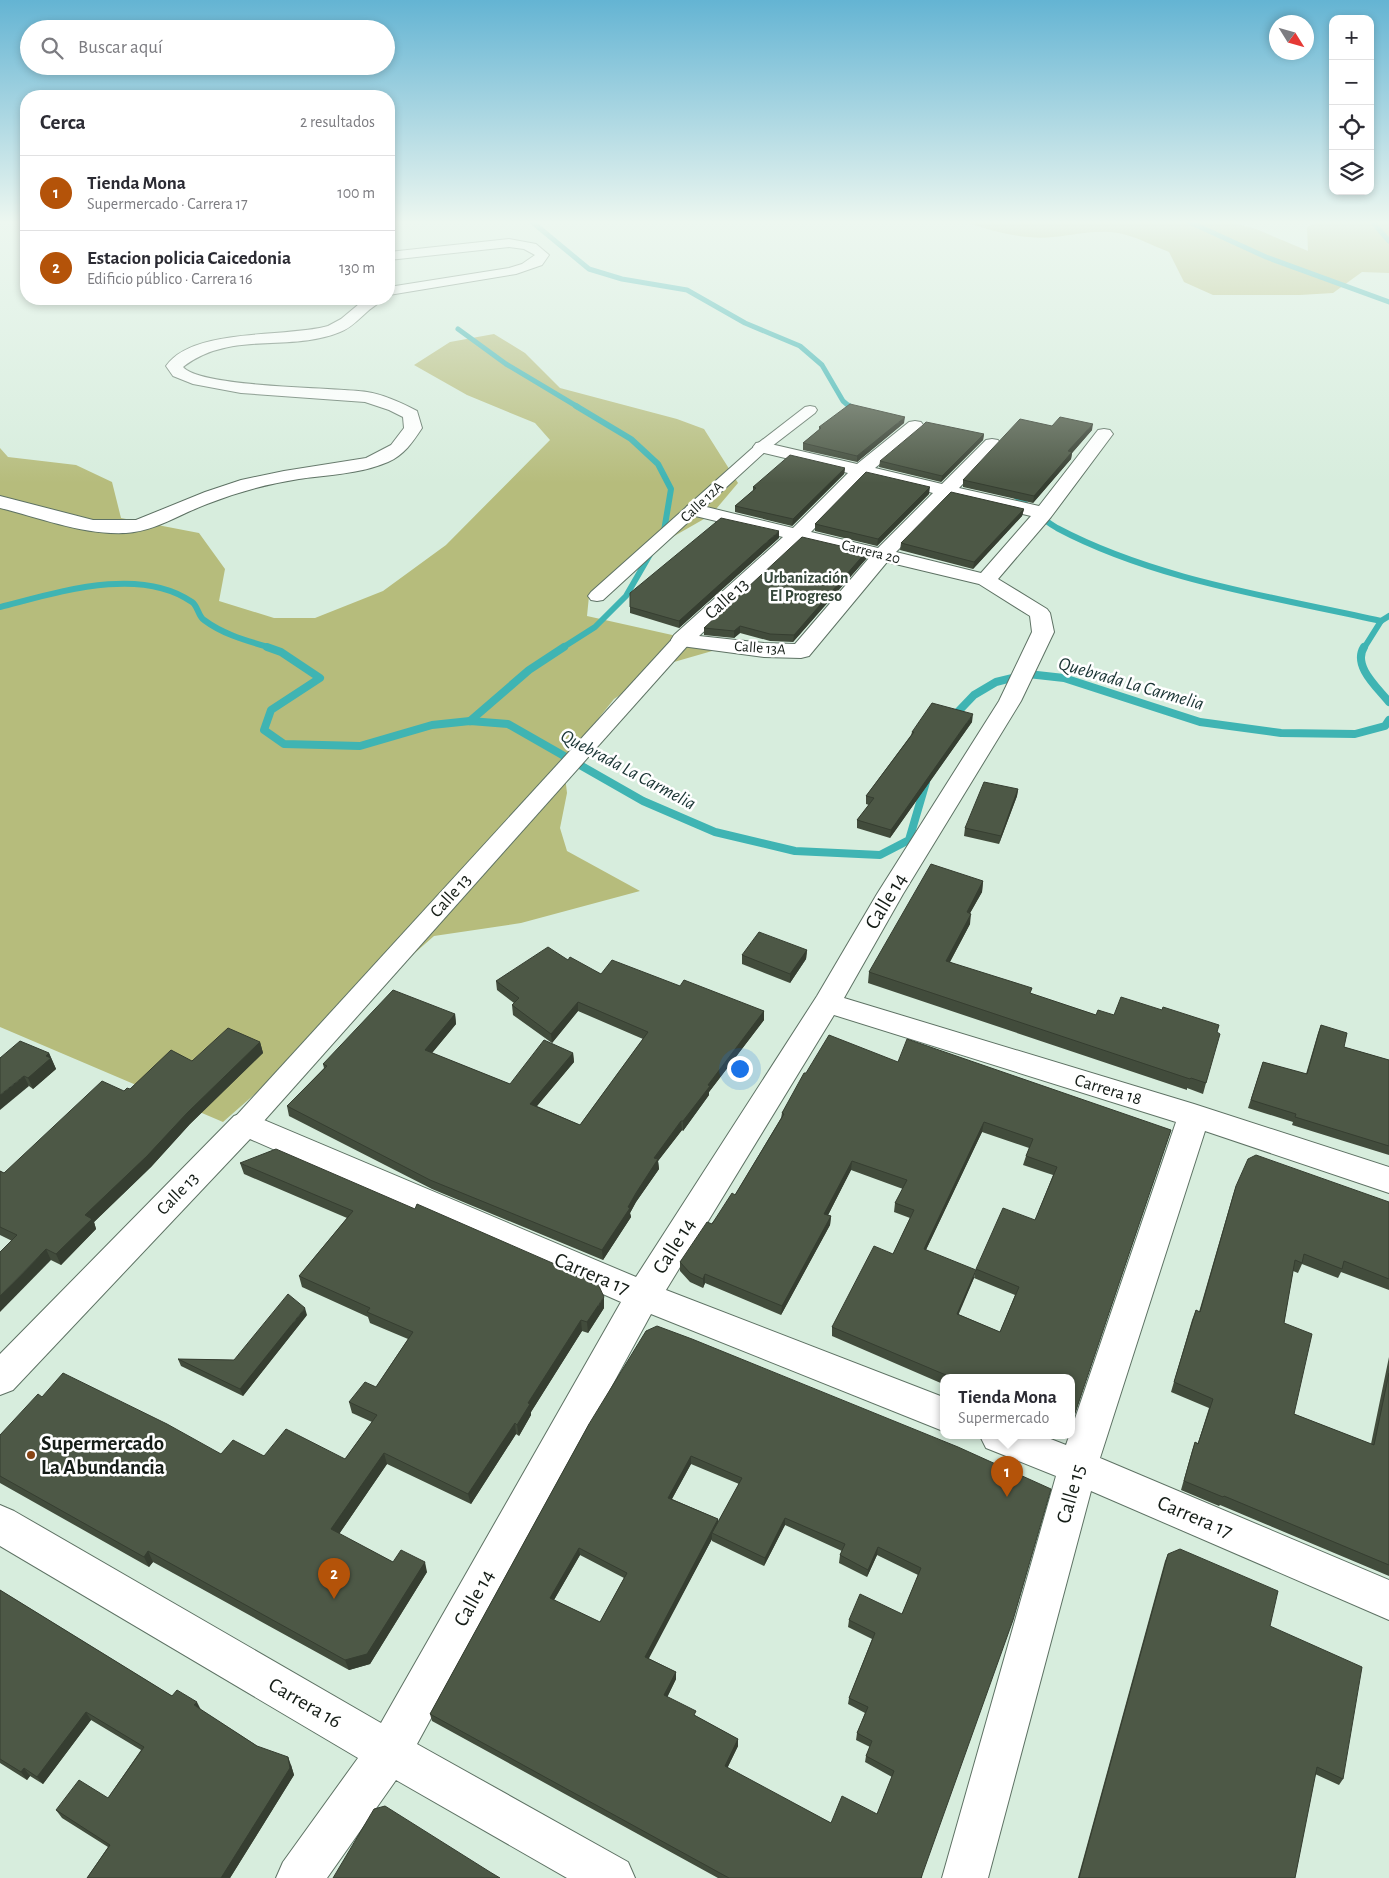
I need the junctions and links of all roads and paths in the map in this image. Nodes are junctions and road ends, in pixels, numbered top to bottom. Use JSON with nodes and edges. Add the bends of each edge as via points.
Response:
{"nodes":[{"id":1,"x":365,"y":308,"type":"edge"},
{"id":2,"x":810,"y":410,"type":"dead end"},
{"id":3,"x":915,"y":426,"type":"dead end"},
{"id":4,"x":1104,"y":434,"type":"dead end"},
{"id":5,"x":992,"y":444,"type":"dead end"},
{"id":6,"x":762,"y":447,"type":"junction"},
{"id":7,"x":860,"y":470,"type":"junction"},
{"id":8,"x":946,"y":490,"type":"junction"},
{"id":9,"x":0,"y":502,"type":"edge"},
{"id":10,"x":694,"y":510,"type":"junction"},
{"id":11,"x":1044,"y":513,"type":"junction"},
{"id":12,"x":798,"y":534,"type":"junction"},
{"id":13,"x":883,"y":554,"type":"junction"},
{"id":14,"x":986,"y":580,"type":"junction"},
{"id":15,"x":597,"y":596,"type":"dead end"},
{"id":16,"x":1040,"y":613,"type":"joint"},
{"id":17,"x":682,"y":640,"type":"junction"},
{"id":18,"x":827,"y":1003,"type":"junction"},
{"id":19,"x":1194,"y":1116,"type":"junction"},
{"id":20,"x":244,"y":1124,"type":"junction"},
{"id":21,"x":1389,"y":1180,"type":"edge"},
{"id":22,"x":643,"y":1296,"type":"junction"},
{"id":23,"x":0,"y":1379,"type":"edge"},
{"id":24,"x":940,"y":1413,"type":"edge"},
{"id":25,"x":1007,"y":1439,"type":"edge"},
{"id":26,"x":1078,"y":1467,"type":"junction"},
{"id":27,"x":0,"y":1524,"type":"edge"},
{"id":28,"x":1389,"y":1600,"type":"edge"},
{"id":29,"x":389,"y":1752,"type":"junction"},
{"id":30,"x":298,"y":1878,"type":"edge"},
{"id":31,"x":612,"y":1878,"type":"edge"},
{"id":32,"x":966,"y":1878,"type":"edge"}],
"edges":[{"from":1,"to":9,"type":"street","via":[[345,325],[325,332],[200,350],[183,357],[174,366],[193,379],[320,395],[367,397],[395,406],[411,415],[413,428],[402,447],[380,459],[236,488],[147,524],[128,527],[98,528]]},
{"from":2,"to":6,"type":"street","name":"Calle 12A"},
{"from":3,"to":7,"type":"street","name":"Calle 13"},
{"from":4,"to":11,"type":"street"},
{"from":5,"to":8,"type":"street"},
{"from":6,"to":7,"type":"street"},
{"from":6,"to":10,"type":"street","name":"Calle 12A"},
{"from":7,"to":8,"type":"street"},
{"from":7,"to":12,"type":"street","name":"Calle 13"},
{"from":8,"to":11,"type":"street"},
{"from":8,"to":13,"type":"street"},
{"from":10,"to":12,"type":"street","name":"Carrera 20"},
{"from":10,"to":15,"type":"street","name":"Calle 12A"},
{"from":11,"to":14,"type":"street"},
{"from":12,"to":13,"type":"street","name":"Carrera 20"},
{"from":12,"to":17,"type":"street","name":"Calle 13"},
{"from":13,"to":14,"type":"street","name":"Carrera 20"},
{"from":13,"to":17,"type":"street","name":"Calle 13A","via":[[801,651]]},
{"from":14,"to":16,"type":"street","name":"Carrera 20"},
{"from":16,"to":18,"type":"street","name":"Calle 14","via":[[1043,632],[1010,701],[890,894]]},
{"from":17,"to":20,"type":"street","name":"Calle 13"},
{"from":18,"to":19,"type":"street","name":"Carrera 18"},
{"from":18,"to":22,"type":"street","name":"Calle 14"},
{"from":19,"to":21,"type":"street","name":"Carrera 18"},
{"from":19,"to":26,"type":"street","name":"Calle 15"},
{"from":20,"to":22,"type":"street","name":"Carrera 17"},
{"from":20,"to":23,"type":"street","name":"Calle 13"},
{"from":22,"to":24,"type":"street","name":"Carrera 17"},
{"from":22,"to":29,"type":"street","name":"Calle 14"},
{"from":25,"to":26,"type":"street","name":"Carrera 17"},
{"from":26,"to":28,"type":"street","name":"Carrera 17"},
{"from":26,"to":32,"type":"street","name":"Calle 15"},
{"from":27,"to":29,"type":"street","name":"Carrera 16"},
{"from":29,"to":30,"type":"street","name":"Calle 14"},
{"from":29,"to":31,"type":"street","name":"Carrera 16"}]}
